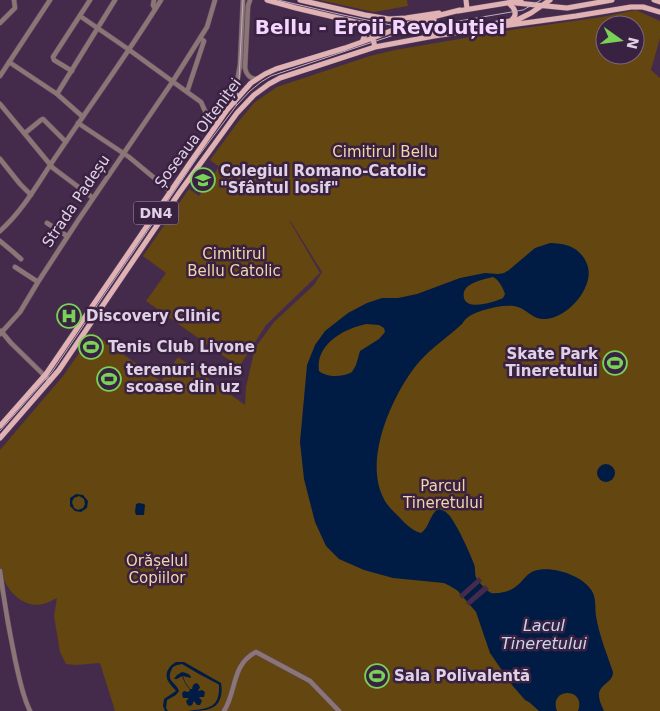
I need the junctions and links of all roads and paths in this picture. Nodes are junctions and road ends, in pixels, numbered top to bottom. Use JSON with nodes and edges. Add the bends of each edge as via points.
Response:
{"nodes":[{"id":1,"x":14,"y":0,"type":"edge"},
{"id":2,"x":50,"y":0,"type":"edge"},
{"id":3,"x":90,"y":0,"type":"edge"},
{"id":4,"x":115,"y":0,"type":"edge"},
{"id":5,"x":154,"y":0,"type":"edge"},
{"id":6,"x":161,"y":0,"type":"edge"},
{"id":7,"x":215,"y":0,"type":"edge"},
{"id":8,"x":244,"y":0,"type":"edge"},
{"id":9,"x":250,"y":0,"type":"edge"},
{"id":10,"x":267,"y":0,"type":"edge"},
{"id":11,"x":300,"y":0,"type":"edge"},
{"id":12,"x":466,"y":0,"type":"edge"},
{"id":13,"x":520,"y":0,"type":"edge"},
{"id":14,"x":550,"y":0,"type":"edge"},
{"id":15,"x":612,"y":0,"type":"edge"},
{"id":16,"x":654,"y":0,"type":"edge"},
{"id":17,"x":660,"y":2,"type":"edge"},
{"id":18,"x":510,"y":3,"type":"junction"},
{"id":19,"x":542,"y":5,"type":"junction"},
{"id":20,"x":243,"y":8,"type":"junction"},
{"id":21,"x":156,"y":9,"type":"junction"},
{"id":22,"x":467,"y":9,"type":"junction"},
{"id":23,"x":460,"y":10,"type":"junction"},
{"id":24,"x":660,"y":12,"type":"edge"},
{"id":25,"x":80,"y":16,"type":"junction"},
{"id":26,"x":509,"y":22,"type":"junction"},
{"id":27,"x":0,"y":23,"type":"edge"},
{"id":28,"x":362,"y":23,"type":"junction"},
{"id":29,"x":98,"y":28,"type":"junction"},
{"id":30,"x":487,"y":28,"type":"junction"},
{"id":31,"x":453,"y":33,"type":"junction"},
{"id":32,"x":200,"y":38,"type":"junction"},
{"id":33,"x":373,"y":38,"type":"junction"},
{"id":34,"x":362,"y":42,"type":"junction"},
{"id":35,"x":375,"y":47,"type":"junction"},
{"id":36,"x":128,"y":49,"type":"junction"},
{"id":37,"x":9,"y":62,"type":"junction"},
{"id":38,"x":72,"y":71,"type":"junction"},
{"id":39,"x":0,"y":76,"type":"edge"},
{"id":40,"x":256,"y":79,"type":"junction"},
{"id":41,"x":173,"y":81,"type":"junction"},
{"id":42,"x":187,"y":92,"type":"junction"},
{"id":43,"x":57,"y":94,"type":"junction"},
{"id":44,"x":0,"y":104,"type":"edge"},
{"id":45,"x":227,"y":110,"type":"junction"},
{"id":46,"x":83,"y":117,"type":"junction"},
{"id":47,"x":218,"y":123,"type":"junction"},
{"id":48,"x":78,"y":124,"type":"junction"},
{"id":49,"x":25,"y":133,"type":"junction"},
{"id":50,"x":66,"y":142,"type":"junction"},
{"id":51,"x":123,"y":154,"type":"junction"},
{"id":52,"x":0,"y":159,"type":"edge"},
{"id":53,"x":50,"y":164,"type":"junction"},
{"id":54,"x":170,"y":191,"type":"junction"},
{"id":55,"x":30,"y":195,"type":"junction"},
{"id":56,"x":93,"y":198,"type":"junction"},
{"id":57,"x":47,"y":223,"type":"dead end"},
{"id":58,"x":0,"y":231,"type":"edge"},
{"id":59,"x":67,"y":236,"type":"junction"},
{"id":60,"x":0,"y":242,"type":"edge"},
{"id":61,"x":21,"y":259,"type":"dead end"},
{"id":62,"x":15,"y":267,"type":"dead end"},
{"id":63,"x":38,"y":282,"type":"junction"},
{"id":64,"x":0,"y":332,"type":"edge"},
{"id":65,"x":45,"y":376,"type":"junction"},
{"id":66,"x":50,"y":381,"type":"junction"},
{"id":67,"x":0,"y":426,"type":"edge"},
{"id":68,"x":0,"y":438,"type":"edge"},
{"id":69,"x":0,"y":571,"type":"edge"},
{"id":70,"x":7,"y":572,"type":"dead end"},
{"id":71,"x":30,"y":711,"type":"edge"},
{"id":72,"x":224,"y":711,"type":"edge"},
{"id":73,"x":339,"y":711,"type":"edge"}],
"edges":[{"from":1,"to":27,"type":"street","via":[[14,8]]},
{"from":2,"to":37,"type":"street"},
{"from":3,"to":25,"type":"street"},
{"from":4,"to":29,"type":"street"},
{"from":5,"to":21,"type":"street"},
{"from":6,"to":21,"type":"street"},
{"from":7,"to":32,"type":"street","name":"Strada Padeșu"},
{"from":8,"to":20,"type":"street"},
{"from":9,"to":20,"type":"street"},
{"from":9,"to":40,"type":"street","via":[[245,68],[248,76]]},
{"from":10,"to":28,"type":"main road"},
{"from":11,"to":23,"type":"main road","via":[[389,18]]},
{"from":12,"to":22,"type":"main road"},
{"from":13,"to":18,"type":"main road"},
{"from":14,"to":19,"type":"main road"},
{"from":15,"to":19,"type":"main road","via":[[567,8]]},
{"from":16,"to":17,"type":"main road"},
{"from":18,"to":19,"type":"main road"},
{"from":18,"to":22,"type":"main road"},
{"from":18,"to":26,"type":"main road","via":[[516,13]]},
{"from":19,"to":26,"type":"main road"},
{"from":20,"to":45,"type":"street","via":[[240,65]]},
{"from":21,"to":36,"type":"street"},
{"from":22,"to":23,"type":"main road"},
{"from":23,"to":31,"type":"main road","via":[[427,24],[432,33]]},
{"from":23,"to":33,"type":"main road","name":"Șoseaua Olteniței","number":"DN4","via":[[413,22]]},
{"from":24,"to":30,"type":"main road","via":[[639,6]]},
{"from":25,"to":29,"type":"street"},
{"from":25,"to":38,"type":"street","via":[[53,58]]},
{"from":26,"to":30,"type":"main road"},
{"from":28,"to":33,"type":"main road","via":[[370,27]]},
{"from":28,"to":34,"type":"main road","via":[[365,30]]},
{"from":29,"to":36,"type":"street"},
{"from":29,"to":38,"type":"street"},
{"from":30,"to":31,"type":"main road"},
{"from":31,"to":35,"type":"main road","name":"Șoseaua Olteniței"},
{"from":32,"to":41,"type":"street","name":"Strada Padeșu"},
{"from":32,"to":42,"type":"street","name":"Strada Padeșu","via":[[204,41]]},
{"from":33,"to":34,"type":"main road","name":"Șoseaua Olteniței","number":"DN4"},
{"from":33,"to":35,"type":"main road"},
{"from":34,"to":40,"type":"main road","name":"Șoseaua Olteniței","number":"DN4","via":[[276,69]]},
{"from":35,"to":66,"type":"main road","name":"Șoseaua Olteniței","number":"DN4","via":[[277,79],[248,100],[196,168]]},
{"from":36,"to":41,"type":"street"},
{"from":36,"to":46,"type":"street"},
{"from":37,"to":39,"type":"street"},
{"from":37,"to":43,"type":"street"},
{"from":38,"to":43,"type":"street"},
{"from":40,"to":45,"type":"main road","name":"Șoseaua Olteniței","number":"DN4"},
{"from":41,"to":42,"type":"street"},
{"from":41,"to":51,"type":"street","name":"Strada Padeșu"},
{"from":42,"to":47,"type":"street","via":[[201,102],[205,111]]},
{"from":43,"to":46,"type":"street"},
{"from":44,"to":49,"type":"street"},
{"from":45,"to":47,"type":"main road","name":"Șoseaua Olteniței","number":"DN4"},
{"from":46,"to":48,"type":"street"},
{"from":47,"to":54,"type":"main road","name":"Șoseaua Olteniței","number":"DN4"},
{"from":48,"to":50,"type":"street"},
{"from":48,"to":51,"type":"street"},
{"from":49,"to":50,"type":"street","via":[[43,119]]},
{"from":49,"to":53,"type":"street"},
{"from":50,"to":53,"type":"street"},
{"from":51,"to":54,"type":"street"},
{"from":51,"to":56,"type":"street","name":"Strada Padeșu"},
{"from":52,"to":55,"type":"street"},
{"from":53,"to":55,"type":"street"},
{"from":53,"to":56,"type":"street"},
{"from":54,"to":65,"type":"main road","name":"Șoseaua Olteniței","number":"DN4"},
{"from":55,"to":58,"type":"street","via":[[19,213]]},
{"from":56,"to":59,"type":"street","name":"Strada Padeșu"},
{"from":57,"to":59,"type":"street"},
{"from":59,"to":63,"type":"street","name":"Strada Padeșu"},
{"from":60,"to":61,"type":"street"},
{"from":62,"to":63,"type":"street"},
{"from":63,"to":64,"type":"street","name":"Strada Padeșu","via":[[20,312]]},
{"from":64,"to":65,"type":"street"},
{"from":65,"to":66,"type":"street"},
{"from":65,"to":67,"type":"main road","name":"Șoseaua Olteniței","number":"DN4"},
{"from":66,"to":68,"type":"main road","name":"Șoseaua Olteniței","number":"DN4"},
{"from":69,"to":70,"type":"street"},
{"from":69,"to":71,"type":"street","via":[[19,679]]},
{"from":72,"to":73,"type":"street","via":[[243,664],[256,652],[310,681]]}]}
